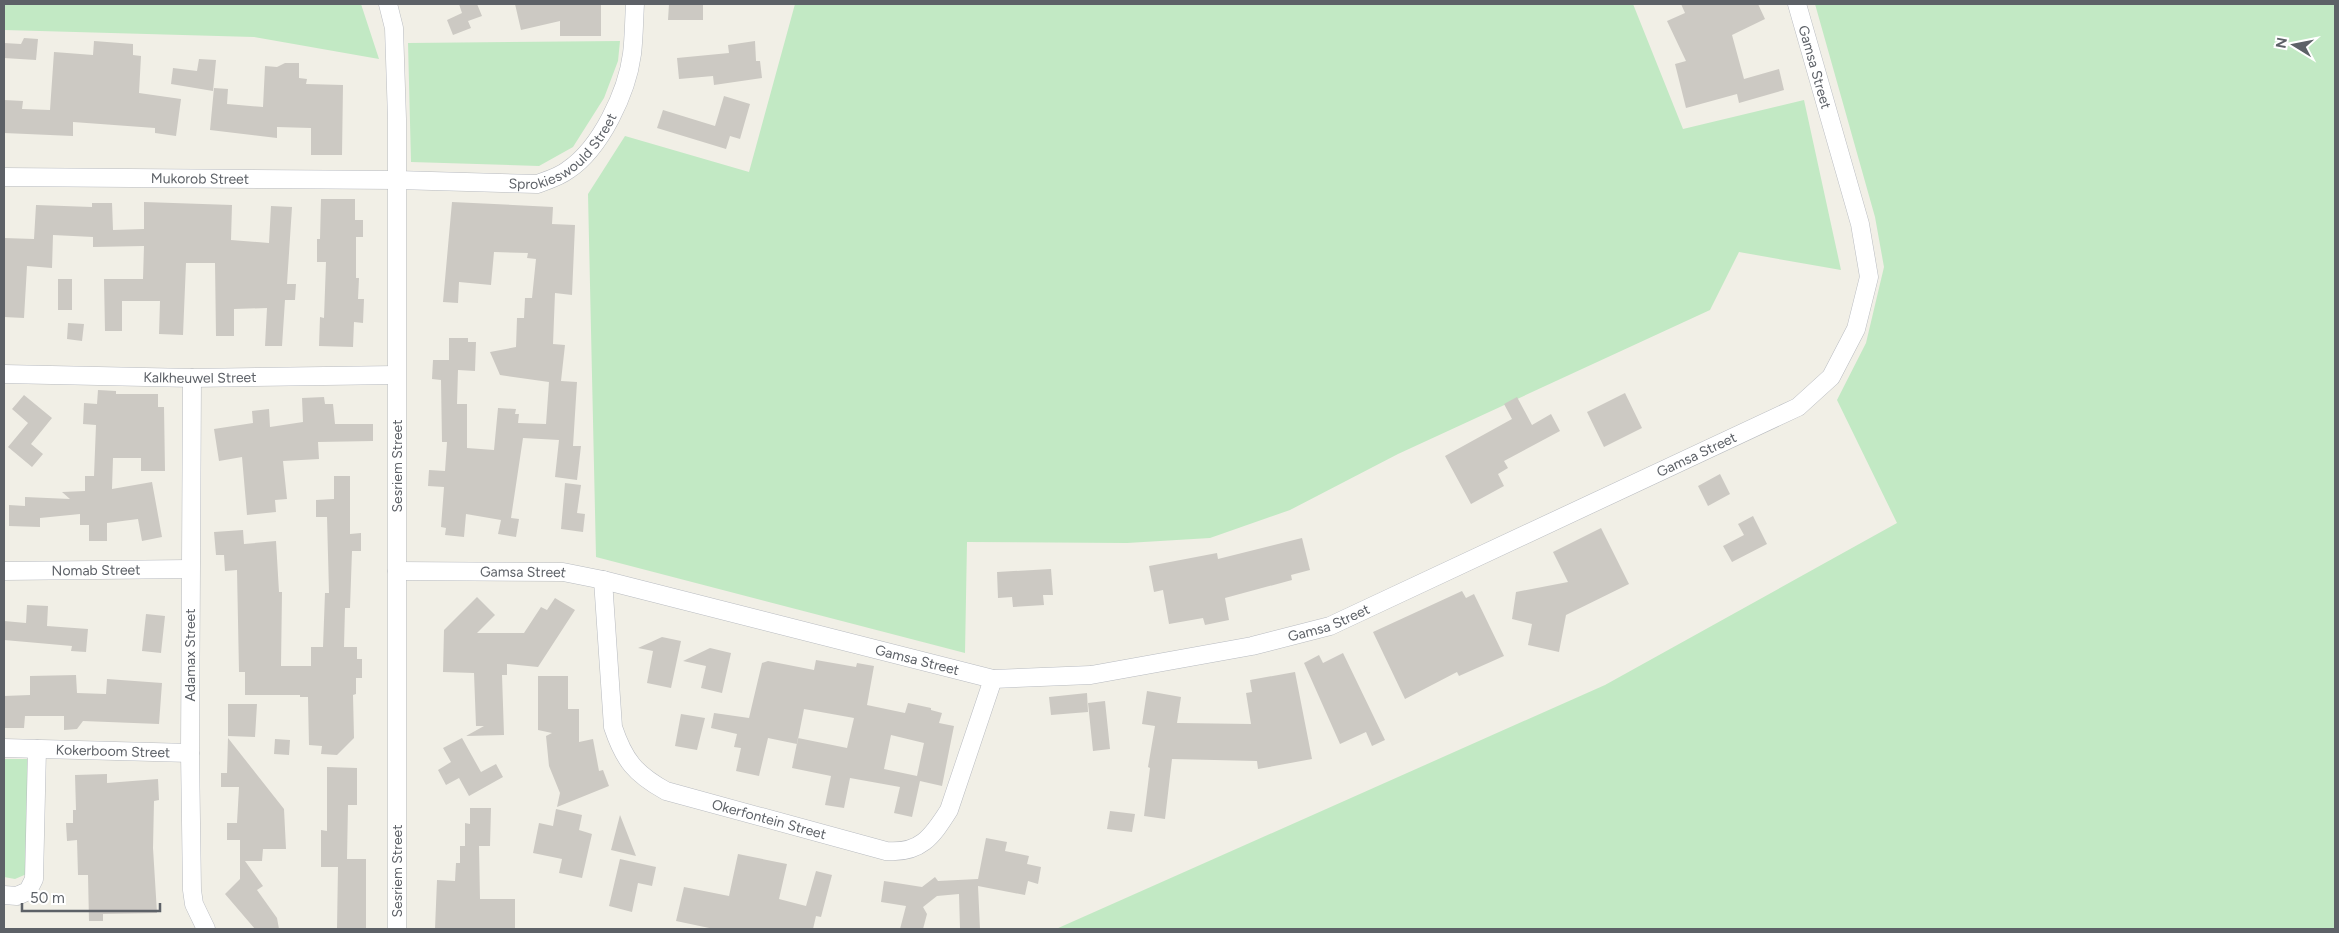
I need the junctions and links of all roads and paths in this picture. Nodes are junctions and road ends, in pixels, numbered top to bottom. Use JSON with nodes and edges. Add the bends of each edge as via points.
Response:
{"nodes":[{"id":1,"x":388,"y":4,"type":"edge"},
{"id":2,"x":635,"y":4,"type":"edge"},
{"id":3,"x":1797,"y":4,"type":"edge"},
{"id":4,"x":4,"y":177,"type":"edge"},
{"id":5,"x":397,"y":180,"type":"junction"},
{"id":6,"x":4,"y":374,"type":"edge"},
{"id":7,"x":396,"y":375,"type":"junction"},
{"id":8,"x":192,"y":378,"type":"junction"},
{"id":9,"x":190,"y":569,"type":"junction"},
{"id":10,"x":4,"y":571,"type":"edge"},
{"id":11,"x":397,"y":571,"type":"junction"},
{"id":12,"x":603,"y":580,"type":"junction"},
{"id":13,"x":993,"y":679,"type":"junction"},
{"id":14,"x":4,"y":748,"type":"edge"},
{"id":15,"x":36,"y":749,"type":"junction"},
{"id":16,"x":190,"y":753,"type":"junction"},
{"id":17,"x":4,"y":895,"type":"edge"},
{"id":18,"x":206,"y":929,"type":"edge"},
{"id":19,"x":397,"y":929,"type":"edge"}],
"edges":[{"from":1,"to":5,"type":"street","name":"Sesriem Street","via":[[394,28]]},
{"from":2,"to":5,"type":"street","name":"Sprokieswould Street","via":[[632,55],[615,110],[591,147],[570,170],[537,184]]},
{"from":3,"to":13,"type":"street","name":"Gamsa Street","via":[[1860,224],[1869,277],[1856,329],[1831,377],[1798,407],[1330,626],[1252,646],[1091,675]]},
{"from":4,"to":5,"type":"street","name":"Mukorob Street"},
{"from":5,"to":7,"type":"street","name":"Sesriem Street"},
{"from":6,"to":8,"type":"street","name":"Kalkheuwel Street"},
{"from":7,"to":8,"type":"street","name":"Kalkheuwel Street"},
{"from":7,"to":11,"type":"street","name":"Sesriem Street"},
{"from":8,"to":9,"type":"street","name":"Adamax Street"},
{"from":9,"to":10,"type":"street","name":"Nomab Street"},
{"from":9,"to":16,"type":"street","name":"Adamax Street"},
{"from":11,"to":12,"type":"street","name":"Gamsa Street","via":[[563,572]]},
{"from":11,"to":19,"type":"street","name":"Sesriem Street"},
{"from":12,"to":13,"type":"street","name":"Gamsa Street"},
{"from":12,"to":13,"type":"street","name":"Okerfontein Street","via":[[613,727],[630,766],[648,782],[666,791],[886,851],[904,853],[922,844],[949,810]]},
{"from":14,"to":15,"type":"street","name":"Kokerboom Street"},
{"from":15,"to":16,"type":"street","name":"Kokerboom Street"},
{"from":15,"to":17,"type":"street","name":"Kokerboom Street","via":[[34,880],[28,891],[17,896]]},
{"from":16,"to":18,"type":"street","name":"Adamax Street","via":[[192,890],[194,904]]}]}
